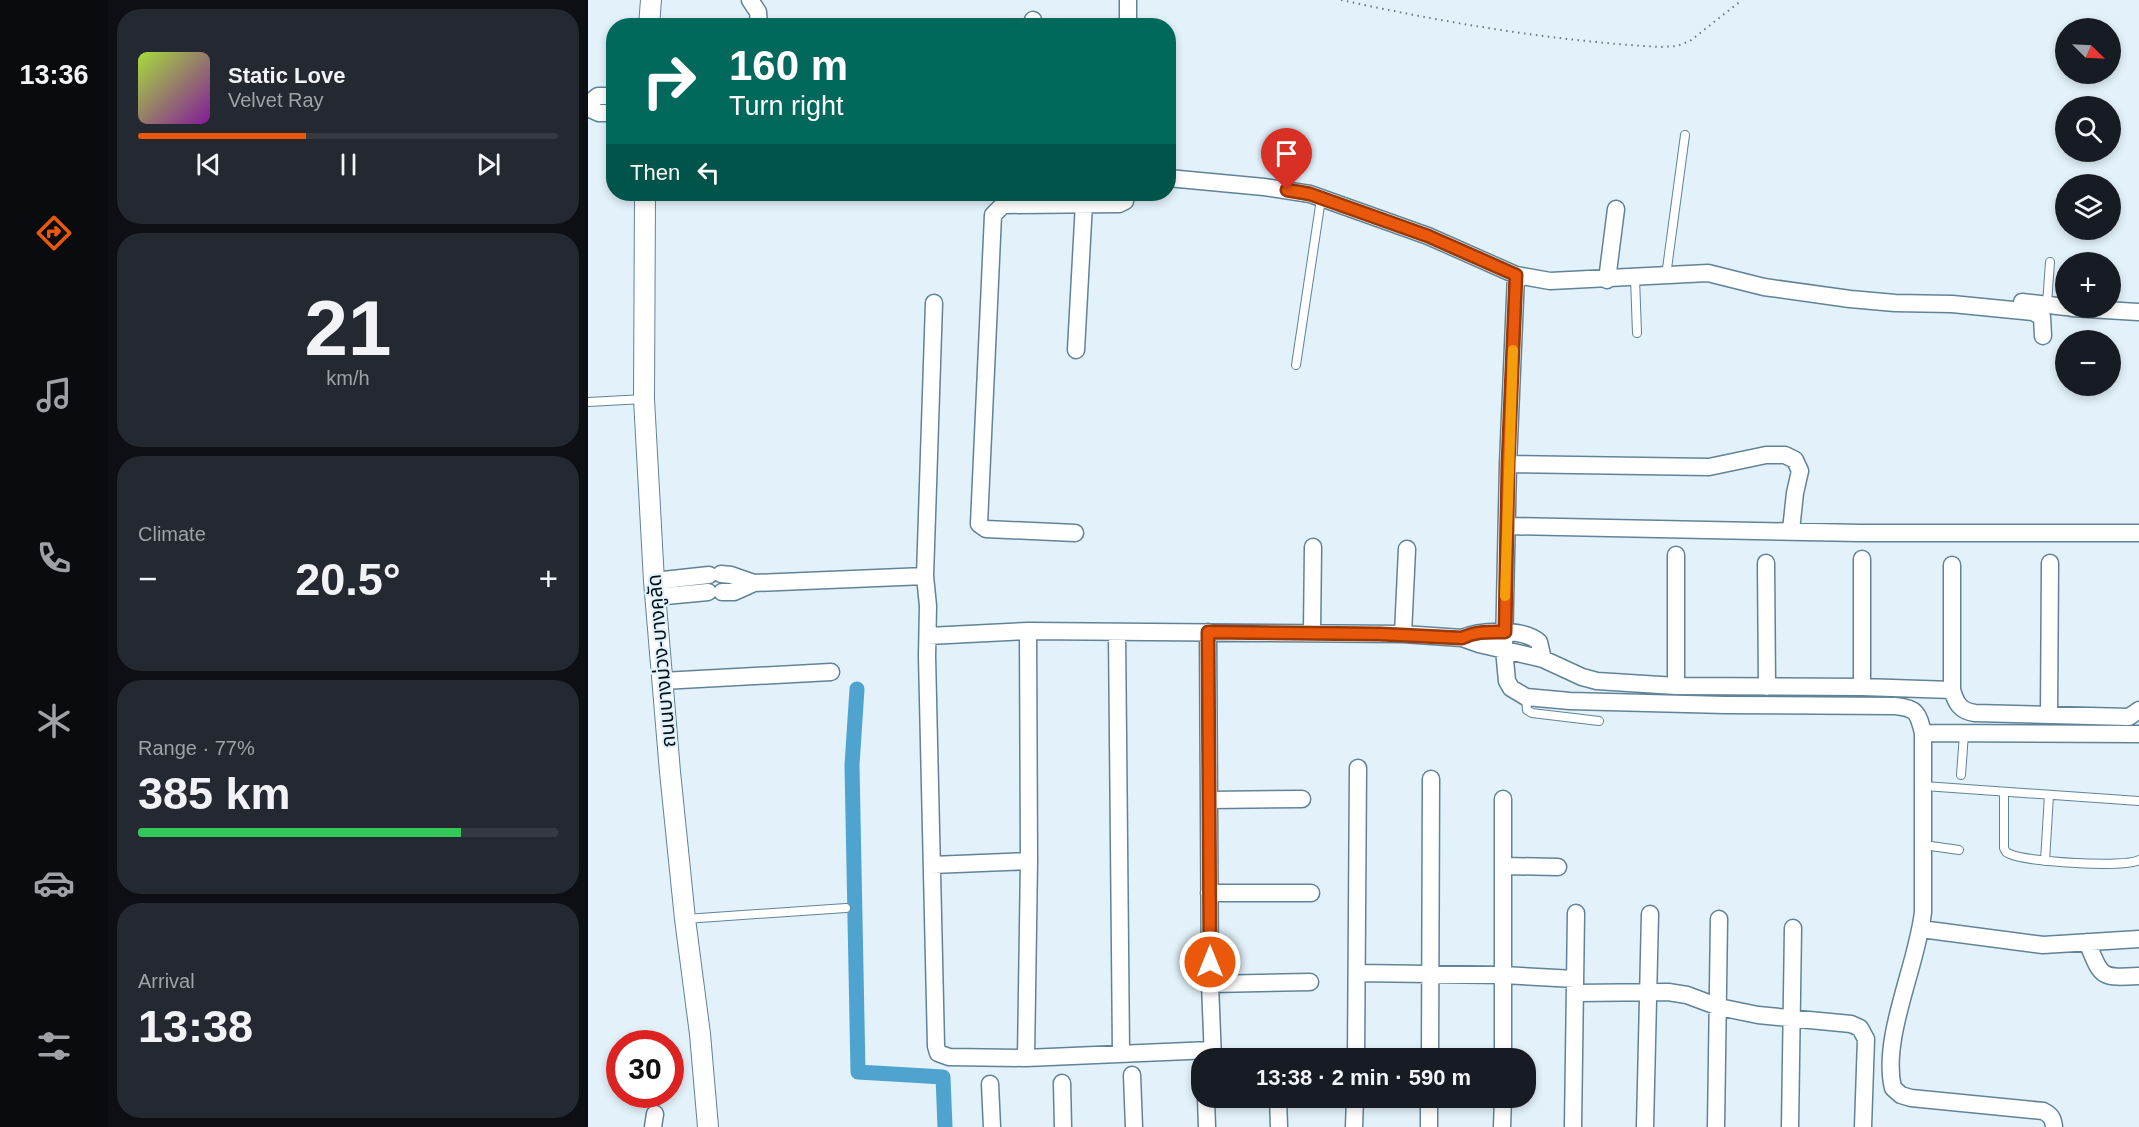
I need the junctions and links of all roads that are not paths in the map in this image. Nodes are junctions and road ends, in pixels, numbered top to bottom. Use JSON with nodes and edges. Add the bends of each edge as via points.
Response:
{"nodes":[{"id":1,"x":651,"y":0,"type":"edge"},
{"id":2,"x":750,"y":0,"type":"edge"},
{"id":3,"x":1128,"y":0,"type":"edge"},
{"id":4,"x":650,"y":18,"type":"edge"},
{"id":5,"x":758,"y":18,"type":"edge"},
{"id":6,"x":1128,"y":18,"type":"edge"},
{"id":7,"x":606,"y":96,"type":"edge"},
{"id":8,"x":588,"y":106,"type":"edge"},
{"id":9,"x":606,"y":113,"type":"edge"},
{"id":10,"x":1685,"y":135,"type":"dead end"},
{"id":11,"x":1176,"y":179,"type":"edge"},
{"id":12,"x":1321,"y":199,"type":"junction"},
{"id":13,"x":645,"y":201,"type":"edge"},
{"id":14,"x":1125,"y":201,"type":"edge"},
{"id":15,"x":1084,"y":203,"type":"junction"},
{"id":16,"x":1616,"y":209,"type":"dead end"},
{"id":17,"x":2050,"y":262,"type":"dead end"},
{"id":18,"x":1708,"y":273,"type":"junction"},
{"id":19,"x":1516,"y":275,"type":"junction"},
{"id":20,"x":1666,"y":276,"type":"junction"},
{"id":21,"x":1635,"y":278,"type":"junction"},
{"id":22,"x":1607,"y":280,"type":"junction"},
{"id":23,"x":934,"y":303,"type":"dead end"},
{"id":24,"x":2047,"y":304,"type":"junction"},
{"id":25,"x":2055,"y":305,"type":"edge"},
{"id":26,"x":2121,"y":311,"type":"edge"},
{"id":27,"x":2138,"y":312,"type":"edge"},
{"id":28,"x":1636,"y":333,"type":"dead end"},
{"id":29,"x":2043,"y":336,"type":"dead end"},
{"id":30,"x":1076,"y":350,"type":"dead end"},
{"id":31,"x":1296,"y":365,"type":"dead end"},
{"id":32,"x":644,"y":399,"type":"junction"},
{"id":33,"x":588,"y":402,"type":"edge"},
{"id":34,"x":1508,"y":464,"type":"junction"},
{"id":35,"x":1507,"y":526,"type":"junction"},
{"id":36,"x":1791,"y":530,"type":"junction"},
{"id":37,"x":1075,"y":533,"type":"dead end"},
{"id":38,"x":2139,"y":533,"type":"edge"},
{"id":39,"x":1313,"y":547,"type":"dead end"},
{"id":40,"x":1407,"y":549,"type":"dead end"},
{"id":41,"x":1676,"y":555,"type":"dead end"},
{"id":42,"x":1862,"y":559,"type":"dead end"},
{"id":43,"x":1766,"y":563,"type":"dead end"},
{"id":44,"x":2050,"y":563,"type":"dead end"},
{"id":45,"x":1952,"y":565,"type":"dead end"},
{"id":46,"x":925,"y":576,"type":"junction"},
{"id":47,"x":754,"y":583,"type":"junction"},
{"id":48,"x":654,"y":589,"type":"junction"},
{"id":49,"x":1028,"y":631,"type":"junction"},
{"id":50,"x":1117,"y":632,"type":"junction"},
{"id":51,"x":1208,"y":632,"type":"junction"},
{"id":52,"x":1312,"y":632,"type":"junction"},
{"id":53,"x":1403,"y":634,"type":"junction"},
{"id":54,"x":927,"y":636,"type":"junction"},
{"id":55,"x":1504,"y":640,"type":"junction"},
{"id":56,"x":831,"y":672,"type":"dead end"},
{"id":57,"x":662,"y":681,"type":"junction"},
{"id":58,"x":1676,"y":686,"type":"junction"},
{"id":59,"x":1767,"y":687,"type":"junction"},
{"id":60,"x":1862,"y":687,"type":"junction"},
{"id":61,"x":1952,"y":690,"type":"junction"},
{"id":62,"x":1526,"y":697,"type":"junction"},
{"id":63,"x":2139,"y":710,"type":"edge"},
{"id":64,"x":2049,"y":715,"type":"junction"},
{"id":65,"x":1599,"y":721,"type":"dead end"},
{"id":66,"x":1923,"y":733,"type":"junction"},
{"id":67,"x":1964,"y":734,"type":"junction"},
{"id":68,"x":2139,"y":734,"type":"edge"},
{"id":69,"x":1358,"y":768,"type":"dead end"},
{"id":70,"x":1961,"y":775,"type":"dead end"},
{"id":71,"x":1431,"y":779,"type":"dead end"},
{"id":72,"x":1924,"y":786,"type":"junction"},
{"id":73,"x":2004,"y":792,"type":"junction"},
{"id":74,"x":2049,"y":795,"type":"junction"},
{"id":75,"x":1302,"y":799,"type":"dead end"},
{"id":76,"x":1503,"y":799,"type":"dead end"},
{"id":77,"x":1209,"y":800,"type":"junction"},
{"id":78,"x":2139,"y":801,"type":"edge"},
{"id":79,"x":1924,"y":845,"type":"junction"},
{"id":80,"x":1959,"y":850,"type":"dead end"},
{"id":81,"x":2139,"y":860,"type":"edge"},
{"id":82,"x":1029,"y":861,"type":"junction"},
{"id":83,"x":2045,"y":861,"type":"junction"},
{"id":84,"x":932,"y":865,"type":"junction"},
{"id":85,"x":1504,"y":866,"type":"junction"},
{"id":86,"x":1558,"y":867,"type":"dead end"},
{"id":87,"x":1209,"y":893,"type":"junction"},
{"id":88,"x":1311,"y":893,"type":"dead end"},
{"id":89,"x":846,"y":908,"type":"dead end"},
{"id":90,"x":1576,"y":913,"type":"dead end"},
{"id":91,"x":1650,"y":914,"type":"dead end"},
{"id":92,"x":685,"y":919,"type":"junction"},
{"id":93,"x":1719,"y":919,"type":"dead end"},
{"id":94,"x":1793,"y":928,"type":"dead end"},
{"id":95,"x":1921,"y":929,"type":"junction"},
{"id":96,"x":2139,"y":939,"type":"edge"},
{"id":97,"x":2087,"y":942,"type":"junction"},
{"id":98,"x":1357,"y":973,"type":"junction"},
{"id":99,"x":1430,"y":974,"type":"junction"},
{"id":100,"x":1503,"y":975,"type":"junction"},
{"id":101,"x":2139,"y":976,"type":"edge"},
{"id":102,"x":1310,"y":982,"type":"dead end"},
{"id":103,"x":1210,"y":984,"type":"junction"},
{"id":104,"x":1575,"y":986,"type":"junction"},
{"id":105,"x":1648,"y":992,"type":"junction"},
{"id":106,"x":1719,"y":1007,"type":"junction"},
{"id":107,"x":1792,"y":1020,"type":"junction"},
{"id":108,"x":1212,"y":1048,"type":"edge"},
{"id":109,"x":1356,"y":1048,"type":"edge"},
{"id":110,"x":1430,"y":1048,"type":"edge"},
{"id":111,"x":1503,"y":1048,"type":"edge"},
{"id":112,"x":1121,"y":1053,"type":"junction"},
{"id":113,"x":1191,"y":1055,"type":"edge"},
{"id":114,"x":1026,"y":1058,"type":"junction"},
{"id":115,"x":1132,"y":1076,"type":"dead end"},
{"id":116,"x":1062,"y":1083,"type":"dead end"},
{"id":117,"x":990,"y":1084,"type":"dead end"},
{"id":118,"x":1207,"y":1108,"type":"edge"},
{"id":119,"x":1278,"y":1108,"type":"edge"},
{"id":120,"x":1355,"y":1108,"type":"edge"},
{"id":121,"x":1429,"y":1108,"type":"edge"},
{"id":122,"x":1503,"y":1108,"type":"edge"},
{"id":123,"x":708,"y":1127,"type":"edge"},
{"id":124,"x":992,"y":1127,"type":"edge"},
{"id":125,"x":1063,"y":1127,"type":"edge"},
{"id":126,"x":1134,"y":1127,"type":"edge"},
{"id":127,"x":1208,"y":1127,"type":"edge"},
{"id":128,"x":1279,"y":1127,"type":"edge"},
{"id":129,"x":1354,"y":1127,"type":"edge"},
{"id":130,"x":1429,"y":1127,"type":"edge"},
{"id":131,"x":1502,"y":1127,"type":"edge"},
{"id":132,"x":1573,"y":1127,"type":"edge"},
{"id":133,"x":1645,"y":1127,"type":"edge"},
{"id":134,"x":1716,"y":1127,"type":"edge"},
{"id":135,"x":1790,"y":1127,"type":"edge"},
{"id":136,"x":1863,"y":1127,"type":"edge"},
{"id":137,"x":2054,"y":1127,"type":"edge"}],
"edges":[{"from":1,"to":4,"type":"street"},
{"from":2,"to":5,"type":"street"},
{"from":3,"to":6,"type":"street"},
{"from":7,"to":8,"type":"street","via":[[598,96]]},
{"from":8,"to":9,"type":"street"},
{"from":10,"to":20,"type":"lane"},
{"from":11,"to":12,"type":"street","via":[[1264,187]]},
{"from":12,"to":19,"type":"street","via":[[1428,236]]},
{"from":12,"to":31,"type":"lane"},
{"from":13,"to":32,"type":"street","name":"ถนนบางม่วง-บางคูลัด"},
{"from":14,"to":15,"type":"street"},
{"from":15,"to":30,"type":"street"},
{"from":15,"to":37,"type":"street","via":[[1003,205],[993,215],[978,522],[986,529]]},
{"from":16,"to":22,"type":"street"},
{"from":17,"to":24,"type":"lane"},
{"from":18,"to":20,"type":"street"},
{"from":18,"to":24,"type":"street","via":[[1737,271],[1768,280],[1863,294],[1941,295]]},
{"from":18,"to":29,"type":"street","via":[[1850,299],[2033,312],[2042,317]]},
{"from":19,"to":22,"type":"street","via":[[1550,281]]},
{"from":19,"to":34,"type":"street"},
{"from":20,"to":21,"type":"street"},
{"from":21,"to":22,"type":"street"},
{"from":21,"to":28,"type":"lane"},
{"from":23,"to":46,"type":"street"},
{"from":24,"to":25,"type":"street"},
{"from":26,"to":27,"type":"street"},
{"from":32,"to":33,"type":"lane"},
{"from":32,"to":48,"type":"street","name":"ถนนบางม่วง-บางคูลัด"},
{"from":34,"to":35,"type":"street"},
{"from":34,"to":36,"type":"street","via":[[1709,467],[1785,455],[1795,460],[1800,471]]},
{"from":35,"to":36,"type":"street"},
{"from":35,"to":55,"type":"street"},
{"from":36,"to":38,"type":"street"},
{"from":39,"to":52,"type":"street"},
{"from":40,"to":53,"type":"street"},
{"from":41,"to":58,"type":"street"},
{"from":42,"to":60,"type":"street"},
{"from":43,"to":59,"type":"street"},
{"from":44,"to":64,"type":"street"},
{"from":45,"to":61,"type":"street"},
{"from":46,"to":47,"type":"street"},
{"from":46,"to":54,"type":"street"},
{"from":47,"to":48,"type":"street","via":[[734,592]]},
{"from":47,"to":48,"type":"street","via":[[731,575],[715,575]]},
{"from":48,"to":57,"type":"street","name":"ถนนบางม่วง-บางคูลัด"},
{"from":49,"to":50,"type":"street"},
{"from":49,"to":54,"type":"street"},
{"from":49,"to":82,"type":"street"},
{"from":50,"to":51,"type":"street"},
{"from":50,"to":112,"type":"street"},
{"from":51,"to":52,"type":"street"},
{"from":51,"to":77,"type":"street"},
{"from":52,"to":53,"type":"street"},
{"from":53,"to":55,"type":"street","via":[[1462,638],[1479,644]]},
{"from":54,"to":84,"type":"street"},
{"from":55,"to":58,"type":"street","via":[[1535,638],[1543,659],[1582,677]]},
{"from":55,"to":62,"type":"street","via":[[1507,681]]},
{"from":56,"to":57,"type":"street"},
{"from":57,"to":92,"type":"street","name":"ถนนบางม่วง-บางคูลัด"},
{"from":58,"to":59,"type":"street"},
{"from":59,"to":60,"type":"street"},
{"from":60,"to":61,"type":"street"},
{"from":61,"to":64,"type":"street","via":[[1956,704],[1968,712]]},
{"from":62,"to":65,"type":"lane","via":[[1527,710],[1532,713]]},
{"from":62,"to":66,"type":"street","via":[[1907,707],[1919,716]]},
{"from":63,"to":64,"type":"street","via":[[2129,717]]},
{"from":66,"to":67,"type":"street"},
{"from":66,"to":72,"type":"street"},
{"from":67,"to":68,"type":"street"},
{"from":67,"to":70,"type":"lane"},
{"from":69,"to":98,"type":"street"},
{"from":71,"to":99,"type":"street"},
{"from":72,"to":73,"type":"lane"},
{"from":72,"to":79,"type":"street"},
{"from":73,"to":74,"type":"lane"},
{"from":73,"to":83,"type":"lane","via":[[2006,852]]},
{"from":74,"to":78,"type":"lane"},
{"from":74,"to":83,"type":"lane"},
{"from":75,"to":77,"type":"street"},
{"from":76,"to":85,"type":"street"},
{"from":77,"to":87,"type":"street"},
{"from":79,"to":80,"type":"lane"},
{"from":79,"to":95,"type":"street"},
{"from":81,"to":83,"type":"lane"},
{"from":82,"to":84,"type":"street"},
{"from":82,"to":114,"type":"street"},
{"from":84,"to":114,"type":"street","via":[[937,1050],[950,1057]]},
{"from":85,"to":86,"type":"street"},
{"from":85,"to":100,"type":"street"},
{"from":87,"to":88,"type":"street"},
{"from":87,"to":103,"type":"street"},
{"from":89,"to":92,"type":"lane"},
{"from":90,"to":104,"type":"street"},
{"from":91,"to":105,"type":"street"},
{"from":92,"to":123,"type":"street","name":"ถนนบางม่วง-บางคูลัด"},
{"from":93,"to":106,"type":"street"},
{"from":94,"to":107,"type":"street"},
{"from":95,"to":97,"type":"street","via":[[2043,945]]},
{"from":95,"to":137,"type":"street","via":[[1889,1063],[1893,1088],[1911,1098],[2043,1111],[2049,1114]]},
{"from":96,"to":97,"type":"street"},
{"from":97,"to":101,"type":"street","via":[[2101,973],[2109,977]]},
{"from":98,"to":99,"type":"street"},
{"from":98,"to":109,"type":"street"},
{"from":99,"to":100,"type":"street"},
{"from":99,"to":110,"type":"street"},
{"from":100,"to":104,"type":"street"},
{"from":100,"to":111,"type":"street"},
{"from":102,"to":103,"type":"street"},
{"from":103,"to":108,"type":"street"},
{"from":104,"to":105,"type":"street"},
{"from":104,"to":132,"type":"street"},
{"from":105,"to":106,"type":"street","via":[[1687,995]]},
{"from":105,"to":133,"type":"street"},
{"from":106,"to":107,"type":"street"},
{"from":106,"to":134,"type":"street"},
{"from":107,"to":135,"type":"street"},
{"from":107,"to":136,"type":"street","via":[[1860,1028],[1866,1039]]},
{"from":112,"to":113,"type":"street"},
{"from":112,"to":114,"type":"street"},
{"from":115,"to":126,"type":"street"},
{"from":116,"to":125,"type":"street"},
{"from":117,"to":124,"type":"street"},
{"from":118,"to":127,"type":"street"},
{"from":119,"to":128,"type":"street"},
{"from":120,"to":129,"type":"street"},
{"from":121,"to":130,"type":"street"},
{"from":122,"to":131,"type":"street"}]}
